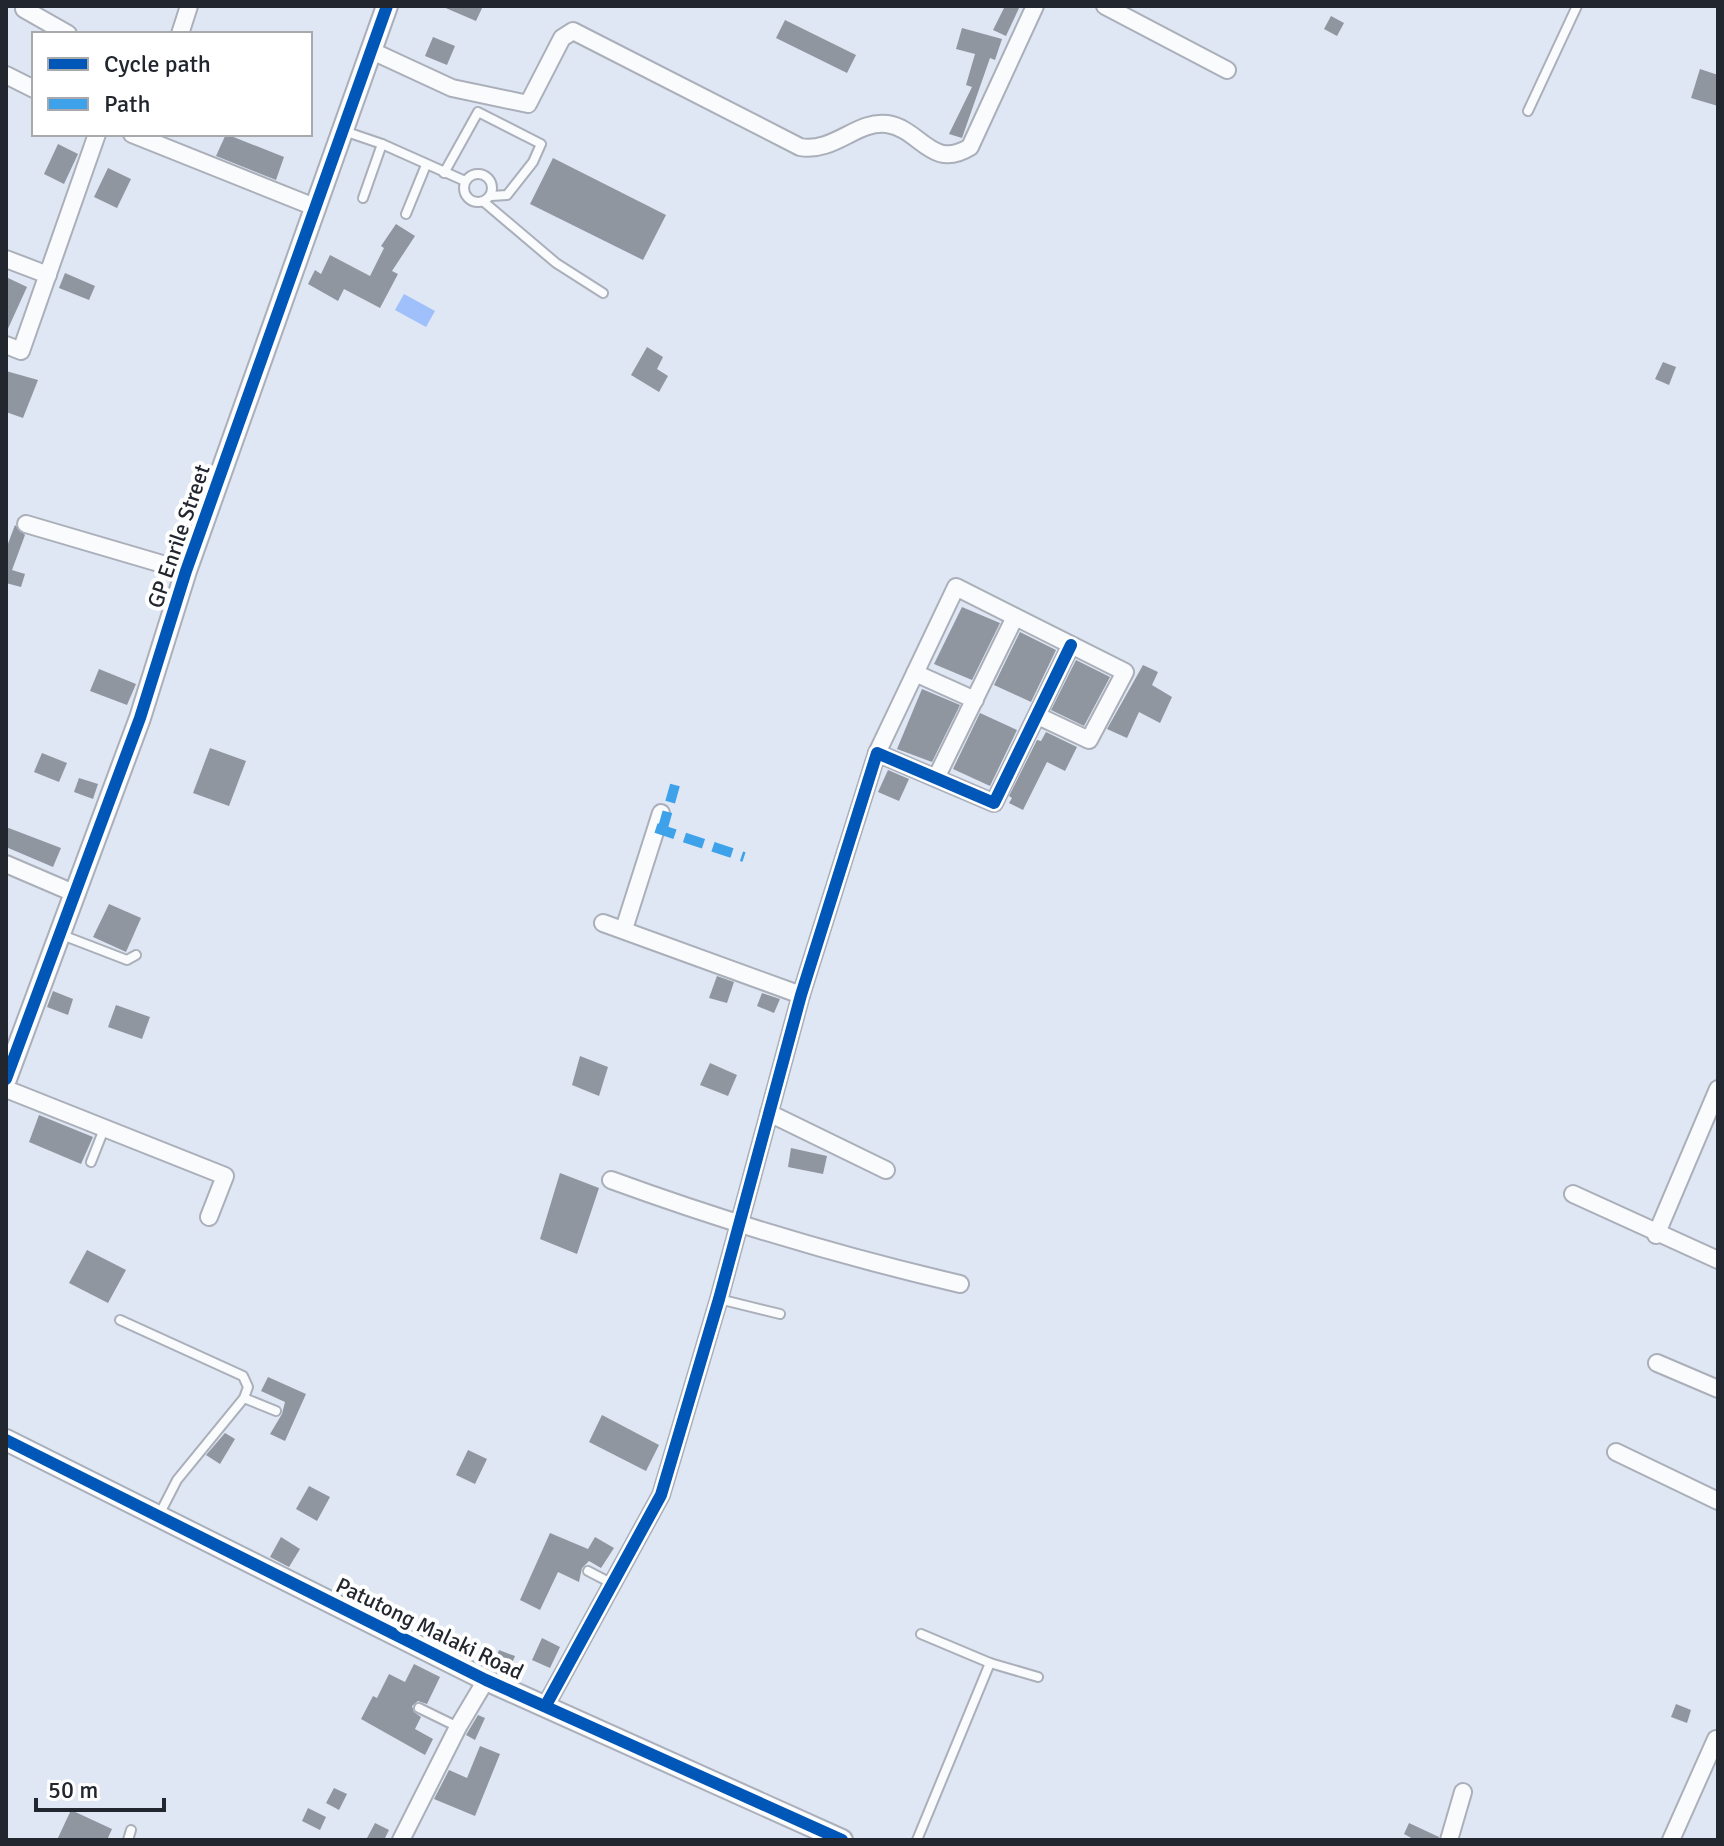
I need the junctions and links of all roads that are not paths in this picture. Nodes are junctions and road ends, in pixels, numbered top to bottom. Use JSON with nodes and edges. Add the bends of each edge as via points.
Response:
{"nodes":[{"id":1,"x":189,"y":6,"type":"edge"},
{"id":2,"x":387,"y":6,"type":"edge"},
{"id":3,"x":1035,"y":6,"type":"edge"},
{"id":4,"x":1105,"y":6,"type":"edge"},
{"id":5,"x":1577,"y":6,"type":"edge"},
{"id":6,"x":24,"y":9,"type":"dead end"},
{"id":7,"x":64,"y":32,"type":"edge"},
{"id":8,"x":181,"y":32,"type":"edge"},
{"id":9,"x":372,"y":51,"type":"junction"},
{"id":10,"x":1227,"y":70,"type":"dead end"},
{"id":11,"x":6,"y":75,"type":"edge"},
{"id":12,"x":32,"y":88,"type":"edge"},
{"id":13,"x":1528,"y":111,"type":"dead end"},
{"id":14,"x":342,"y":131,"type":"junction"},
{"id":15,"x":96,"y":136,"type":"edge"},
{"id":16,"x":142,"y":136,"type":"edge"},
{"id":17,"x":382,"y":144,"type":"junction"},
{"id":18,"x":426,"y":165,"type":"junction"},
{"id":19,"x":444,"y":173,"type":"junction"},
{"id":20,"x":465,"y":181,"type":"junction"},
{"id":21,"x":363,"y":198,"type":"dead end"},
{"id":22,"x":488,"y":199,"type":"junction"},
{"id":23,"x":317,"y":208,"type":"junction"},
{"id":24,"x":406,"y":214,"type":"dead end"},
{"id":25,"x":6,"y":259,"type":"edge"},
{"id":26,"x":48,"y":275,"type":"junction"},
{"id":27,"x":603,"y":293,"type":"dead end"},
{"id":28,"x":6,"y":345,"type":"edge"},
{"id":29,"x":26,"y":524,"type":"dead end"},
{"id":30,"x":186,"y":571,"type":"junction"},
{"id":31,"x":1015,"y":617,"type":"junction"},
{"id":32,"x":1071,"y":645,"type":"junction"},
{"id":33,"x":915,"y":673,"type":"junction"},
{"id":34,"x":975,"y":700,"type":"junction"},
{"id":35,"x":1038,"y":716,"type":"junction"},
{"id":36,"x":877,"y":753,"type":"junction"},
{"id":37,"x":936,"y":778,"type":"junction"},
{"id":38,"x":661,"y":813,"type":"dead end"},
{"id":39,"x":6,"y":864,"type":"edge"},
{"id":40,"x":76,"y":894,"type":"junction"},
{"id":41,"x":603,"y":923,"type":"dead end"},
{"id":42,"x":624,"y":929,"type":"junction"},
{"id":43,"x":61,"y":934,"type":"junction"},
{"id":44,"x":136,"y":955,"type":"dead end"},
{"id":45,"x":801,"y":995,"type":"junction"},
{"id":46,"x":6,"y":1079,"type":"edge"},
{"id":47,"x":6,"y":1089,"type":"edge"},
{"id":48,"x":1718,"y":1089,"type":"edge"},
{"id":49,"x":769,"y":1113,"type":"junction"},
{"id":50,"x":104,"y":1128,"type":"junction"},
{"id":51,"x":91,"y":1162,"type":"dead end"},
{"id":52,"x":886,"y":1170,"type":"dead end"},
{"id":53,"x":611,"y":1180,"type":"dead end"},
{"id":54,"x":1573,"y":1194,"type":"dead end"},
{"id":55,"x":209,"y":1217,"type":"dead end"},
{"id":56,"x":736,"y":1225,"type":"junction"},
{"id":57,"x":1656,"y":1235,"type":"junction"},
{"id":58,"x":1718,"y":1260,"type":"edge"},
{"id":59,"x":960,"y":1284,"type":"dead end"},
{"id":60,"x":719,"y":1299,"type":"junction"},
{"id":61,"x":780,"y":1314,"type":"dead end"},
{"id":62,"x":120,"y":1320,"type":"dead end"},
{"id":63,"x":1657,"y":1363,"type":"dead end"},
{"id":64,"x":1718,"y":1389,"type":"edge"},
{"id":65,"x":244,"y":1398,"type":"junction"},
{"id":66,"x":276,"y":1411,"type":"dead end"},
{"id":67,"x":6,"y":1440,"type":"edge"},
{"id":68,"x":1616,"y":1452,"type":"dead end"},
{"id":69,"x":1718,"y":1501,"type":"edge"},
{"id":70,"x":159,"y":1515,"type":"junction"},
{"id":71,"x":588,"y":1571,"type":"dead end"},
{"id":72,"x":611,"y":1583,"type":"junction"},
{"id":73,"x":921,"y":1634,"type":"dead end"},
{"id":74,"x":990,"y":1663,"type":"junction"},
{"id":75,"x":1038,"y":1677,"type":"dead end"},
{"id":76,"x":486,"y":1680,"type":"junction"},
{"id":77,"x":546,"y":1705,"type":"junction"},
{"id":78,"x":419,"y":1708,"type":"dead end"},
{"id":79,"x":458,"y":1727,"type":"junction"},
{"id":80,"x":1716,"y":1739,"type":"dead end"},
{"id":81,"x":1463,"y":1792,"type":"dead end"},
{"id":82,"x":401,"y":1840,"type":"edge"},
{"id":83,"x":842,"y":1840,"type":"edge"},
{"id":84,"x":917,"y":1840,"type":"edge"},
{"id":85,"x":1449,"y":1840,"type":"edge"},
{"id":86,"x":1671,"y":1840,"type":"edge"}],
"edges":[{"from":1,"to":8,"type":"street"},
{"from":2,"to":9,"type":"street","name":"GP Enrile Street"},
{"from":3,"to":9,"type":"street","via":[[970,147],[956,156],[939,154],[889,124],[873,125],[817,150],[800,147],[573,31],[562,38],[528,104],[452,88]]},
{"from":4,"to":10,"type":"street"},
{"from":5,"to":13,"type":"lane"},
{"from":6,"to":7,"type":"street"},
{"from":9,"to":14,"type":"street","name":"GP Enrile Street"},
{"from":11,"to":12,"type":"street"},
{"from":14,"to":17,"type":"lane"},
{"from":14,"to":23,"type":"street","name":"GP Enrile Street"},
{"from":15,"to":26,"type":"street"},
{"from":16,"to":23,"type":"street"},
{"from":17,"to":18,"type":"lane"},
{"from":17,"to":21,"type":"lane"},
{"from":18,"to":19,"type":"lane"},
{"from":18,"to":24,"type":"lane"},
{"from":19,"to":20,"type":"lane"},
{"from":19,"to":22,"type":"lane","via":[[478,112],[541,144],[507,195]]},
{"from":20,"to":22,"type":"lane","via":[[467,198],[475,203]]},
{"from":20,"to":22,"type":"lane","via":[[472,174],[489,178],[493,186]]},
{"from":22,"to":27,"type":"lane","via":[[556,263]]},
{"from":23,"to":30,"type":"street","name":"GP Enrile Street"},
{"from":25,"to":26,"type":"street"},
{"from":26,"to":28,"type":"street","via":[[21,351]]},
{"from":29,"to":30,"type":"street"},
{"from":30,"to":40,"type":"street","name":"GP Enrile Street"},
{"from":31,"to":32,"type":"street"},
{"from":31,"to":33,"type":"street","via":[[956,587]]},
{"from":31,"to":34,"type":"street"},
{"from":32,"to":35,"type":"street"},
{"from":32,"to":35,"type":"street","via":[[1125,672],[1089,740]]},
{"from":33,"to":34,"type":"street"},
{"from":33,"to":36,"type":"street"},
{"from":34,"to":37,"type":"street"},
{"from":35,"to":37,"type":"street","via":[[994,803]]},
{"from":36,"to":37,"type":"street"},
{"from":36,"to":45,"type":"street"},
{"from":38,"to":42,"type":"street"},
{"from":39,"to":40,"type":"street"},
{"from":40,"to":43,"type":"street","name":"GP Enrile Street"},
{"from":41,"to":42,"type":"street"},
{"from":42,"to":45,"type":"street"},
{"from":43,"to":44,"type":"lane","via":[[127,960]]},
{"from":43,"to":46,"type":"street","name":"GP Enrile Street"},
{"from":45,"to":49,"type":"street"},
{"from":47,"to":50,"type":"street"},
{"from":48,"to":57,"type":"street"},
{"from":49,"to":52,"type":"street"},
{"from":49,"to":56,"type":"street"},
{"from":50,"to":51,"type":"lane"},
{"from":50,"to":55,"type":"street","via":[[225,1176]]},
{"from":53,"to":56,"type":"street"},
{"from":54,"to":57,"type":"street"},
{"from":56,"to":59,"type":"street"},
{"from":56,"to":60,"type":"street"},
{"from":57,"to":58,"type":"street"},
{"from":60,"to":61,"type":"lane"},
{"from":60,"to":72,"type":"street","via":[[661,1495]]},
{"from":62,"to":65,"type":"lane","via":[[243,1376],[248,1387]]},
{"from":63,"to":64,"type":"street"},
{"from":65,"to":66,"type":"lane"},
{"from":65,"to":70,"type":"lane","via":[[177,1480]]},
{"from":67,"to":70,"type":"street","name":"Patutong Malaki Road"},
{"from":68,"to":69,"type":"street"},
{"from":70,"to":76,"type":"street","name":"Patutong Malaki Road"},
{"from":71,"to":72,"type":"lane"},
{"from":72,"to":77,"type":"street"},
{"from":73,"to":74,"type":"lane"},
{"from":74,"to":75,"type":"lane"},
{"from":74,"to":84,"type":"lane"},
{"from":76,"to":77,"type":"street","name":"Patutong Malaki Road"},
{"from":76,"to":79,"type":"street"},
{"from":77,"to":83,"type":"street","name":"Patutong Malaki Road"},
{"from":78,"to":79,"type":"lane"},
{"from":79,"to":82,"type":"street"},
{"from":80,"to":86,"type":"street"},
{"from":81,"to":85,"type":"street"}]}
